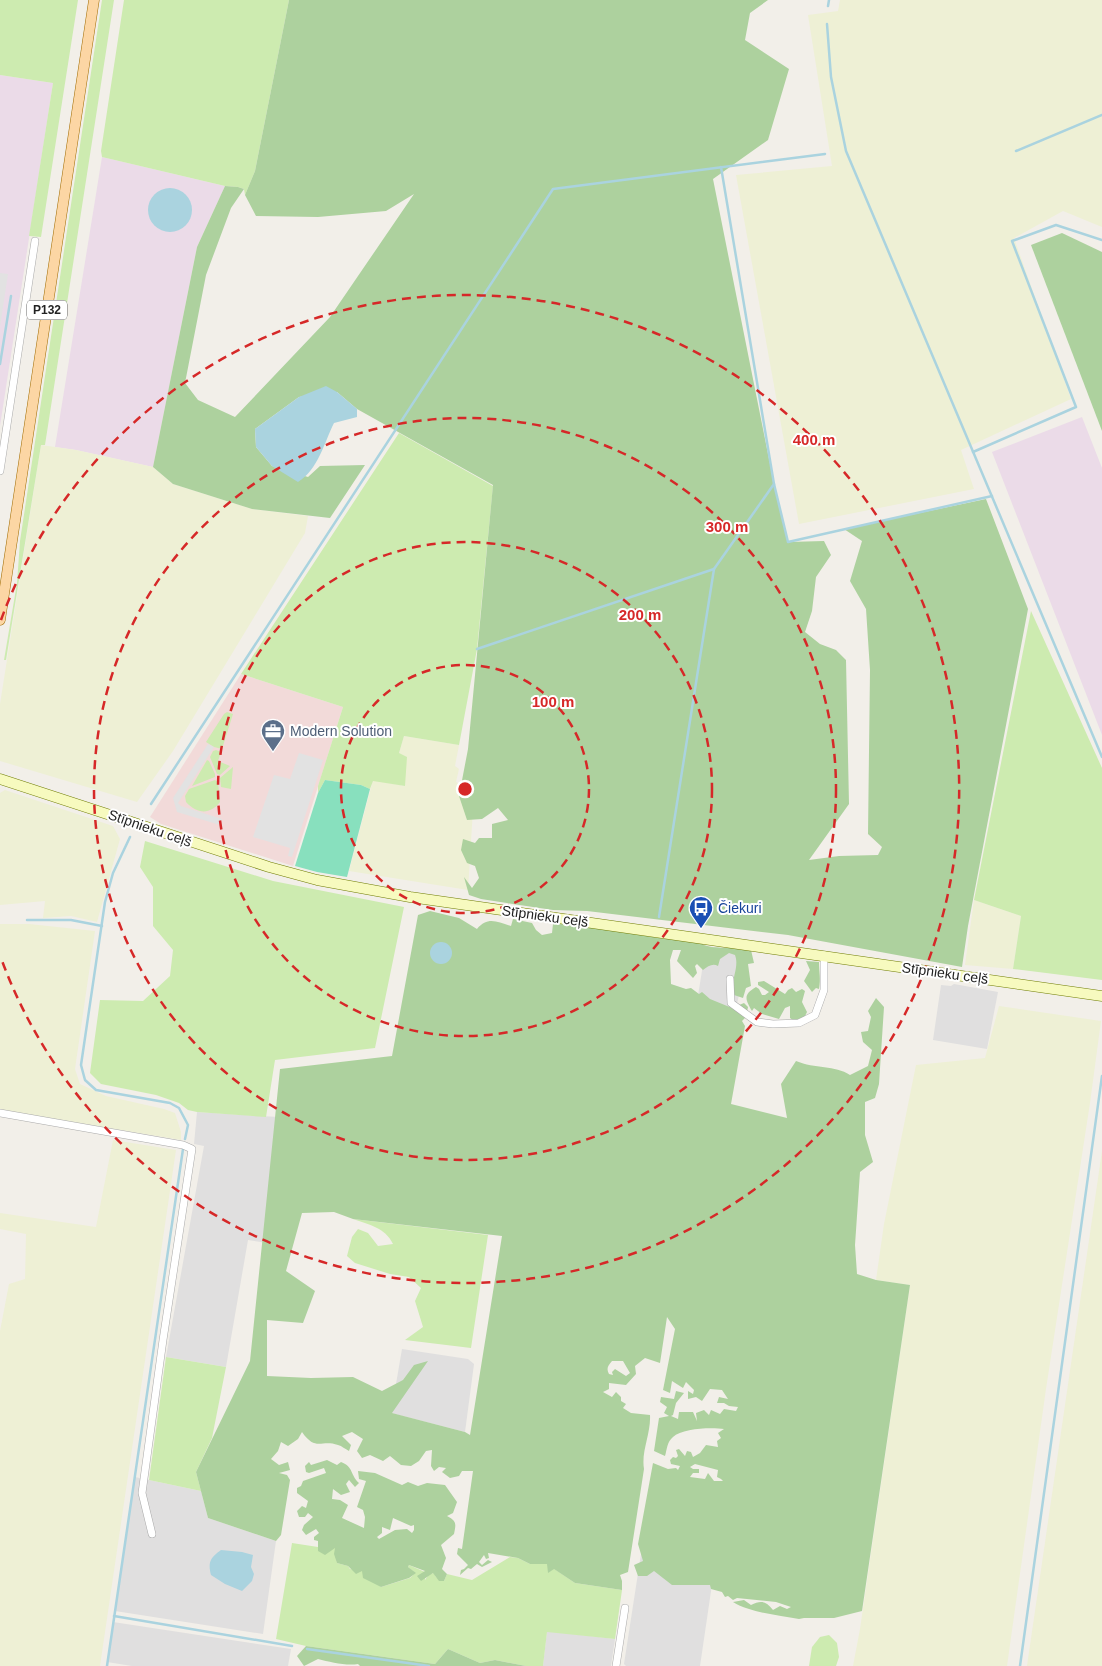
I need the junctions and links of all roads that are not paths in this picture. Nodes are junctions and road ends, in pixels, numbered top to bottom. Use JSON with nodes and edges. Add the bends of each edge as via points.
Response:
{"nodes":[{"id":1,"x":94,"y":0,"type":"edge"},
{"id":2,"x":35,"y":241,"type":"dead end"},
{"id":3,"x":0,"y":470,"type":"edge"},
{"id":4,"x":0,"y":620,"type":"edge"},
{"id":5,"x":0,"y":778,"type":"edge"},
{"id":6,"x":824,"y":955,"type":"junction"},
{"id":7,"x":730,"y":979,"type":"dead end"},
{"id":8,"x":1102,"y":996,"type":"edge"},
{"id":9,"x":0,"y":1113,"type":"edge"},
{"id":10,"x":152,"y":1534,"type":"dead end"},
{"id":11,"x":625,"y":1608,"type":"dead end"},
{"id":12,"x":616,"y":1666,"type":"edge"}],
"edges":[{"from":1,"to":4,"type":"main road","number":"P132"},
{"from":2,"to":3,"type":"street"},
{"from":5,"to":6,"type":"main road","name":"Stīpnieku ceļš","via":[[316,880],[410,897]]},
{"from":6,"to":7,"type":"street","via":[[824,990],[818,1007],[815,1015],[799,1023],[757,1022],[731,1003]]},
{"from":6,"to":8,"type":"main road","name":"Stīpnieku ceļš"},
{"from":9,"to":10,"type":"street","via":[[192,1149],[142,1493]]},
{"from":11,"to":12,"type":"street"}]}
